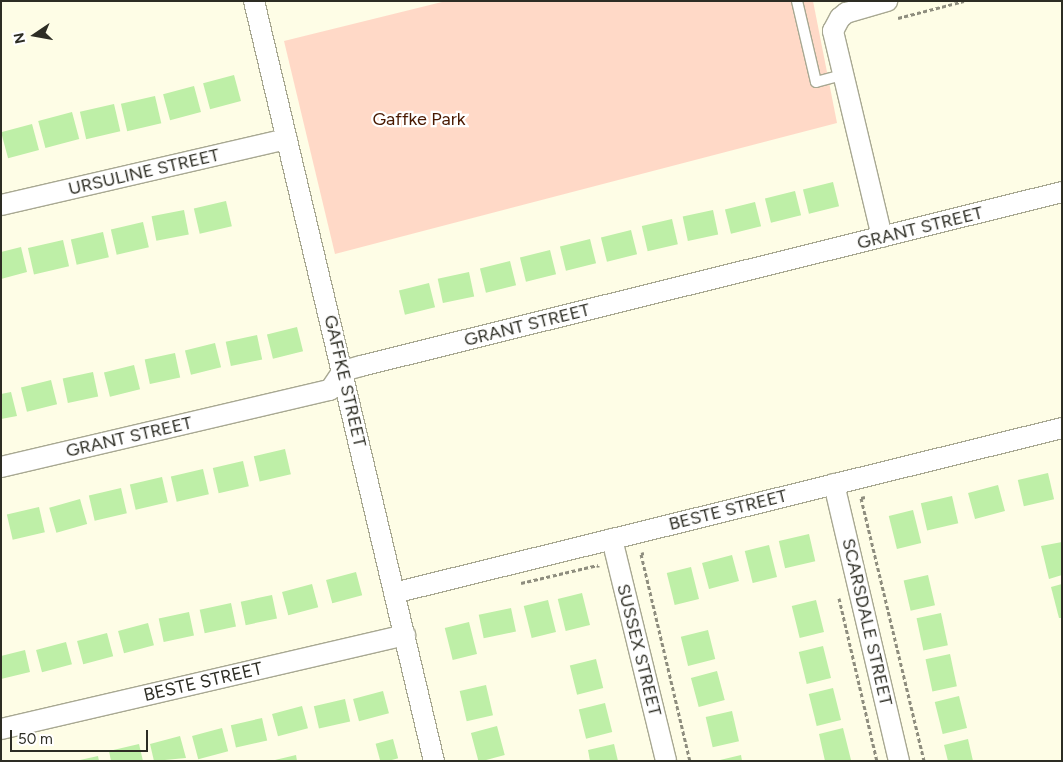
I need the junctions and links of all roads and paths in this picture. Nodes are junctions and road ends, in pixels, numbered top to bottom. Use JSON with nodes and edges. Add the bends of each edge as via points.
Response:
{"nodes":[{"id":1,"x":254,"y":1,"type":"edge"},
{"id":2,"x":797,"y":1,"type":"edge"},
{"id":3,"x":964,"y":1,"type":"edge"},
{"id":4,"x":888,"y":11,"type":"edge"},
{"id":5,"x":842,"y":75,"type":"junction"},
{"id":6,"x":286,"y":138,"type":"junction"},
{"id":7,"x":1062,"y":192,"type":"edge"},
{"id":8,"x":1,"y":205,"type":"edge"},
{"id":9,"x":882,"y":237,"type":"junction"},
{"id":10,"x":343,"y":371,"type":"junction"},
{"id":11,"x":1062,"y":428,"type":"edge"},
{"id":12,"x":1,"y":467,"type":"edge"},
{"id":13,"x":834,"y":484,"type":"junction"},
{"id":14,"x":862,"y":498,"type":"dead end"},
{"id":15,"x":612,"y":539,"type":"junction"},
{"id":16,"x":641,"y":554,"type":"dead end"},
{"id":17,"x":394,"y":593,"type":"junction"},
{"id":18,"x":839,"y":596,"type":"dead end"},
{"id":19,"x":405,"y":635,"type":"junction"},
{"id":20,"x":1,"y":729,"type":"edge"},
{"id":21,"x":434,"y":761,"type":"edge"},
{"id":22,"x":666,"y":761,"type":"edge"},
{"id":23,"x":690,"y":761,"type":"edge"},
{"id":24,"x":877,"y":761,"type":"edge"},
{"id":25,"x":899,"y":761,"type":"edge"},
{"id":26,"x":924,"y":761,"type":"edge"}],
"edges":[{"from":1,"to":6,"type":"street","name":"GAFFKE STREET"},
{"from":2,"to":5,"type":"lane","via":[[816,82]]},
{"from":3,"to":4,"type":"path"},
{"from":4,"to":5,"type":"street","via":[[846,13],[836,25],[833,31]]},
{"from":5,"to":9,"type":"street"},
{"from":6,"to":8,"type":"street","name":"URSULINE STREET"},
{"from":6,"to":10,"type":"street","name":"GAFFKE STREET"},
{"from":7,"to":9,"type":"street","name":"GRANT STREET"},
{"from":9,"to":10,"type":"street","name":"GRANT STREET"},
{"from":10,"to":12,"type":"street","name":"GRANT STREET","via":[[330,390]]},
{"from":10,"to":17,"type":"street","name":"GAFFKE STREET"},
{"from":11,"to":13,"type":"street","name":"BESTE STREET"},
{"from":13,"to":15,"type":"street","name":"BESTE STREET"},
{"from":13,"to":25,"type":"street","name":"SCARSDALE STREET"},
{"from":14,"to":26,"type":"path"},
{"from":15,"to":17,"type":"street","name":"BESTE STREET"},
{"from":15,"to":22,"type":"street","name":"SUSSEX STREET"},
{"from":16,"to":23,"type":"path"},
{"from":17,"to":19,"type":"street","name":"GAFFKE STREET"},
{"from":18,"to":24,"type":"path"},
{"from":19,"to":20,"type":"street","name":"BESTE STREET"},
{"from":19,"to":21,"type":"street","name":"GAFFKE STREET"}]}
